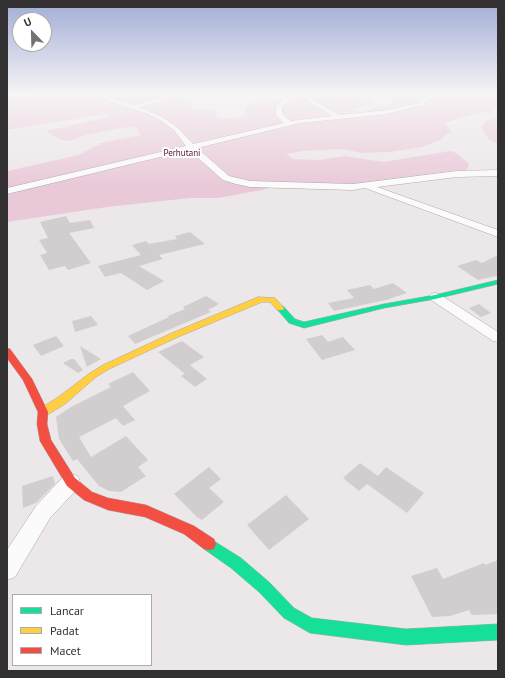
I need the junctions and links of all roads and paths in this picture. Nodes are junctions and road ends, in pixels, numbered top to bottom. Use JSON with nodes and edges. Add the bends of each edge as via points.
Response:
{"nodes":[{"id":1,"x":172,"y":126,"type":"edge"},
{"id":2,"x":278,"y":126,"type":"edge"},
{"id":3,"x":191,"y":147,"type":"junction"},
{"id":4,"x":498,"y":173,"type":"edge"},
{"id":5,"x":365,"y":186,"type":"junction"},
{"id":6,"x":7,"y":191,"type":"edge"},
{"id":7,"x":498,"y":234,"type":"edge"},
{"id":8,"x":498,"y":282,"type":"edge"},
{"id":9,"x":435,"y":297,"type":"junction"},
{"id":10,"x":498,"y":338,"type":"edge"},
{"id":11,"x":7,"y":351,"type":"edge"},
{"id":12,"x":43,"y":412,"type":"junction"},
{"id":13,"x":71,"y":482,"type":"junction"},
{"id":14,"x":7,"y":570,"type":"edge"},
{"id":15,"x":498,"y":632,"type":"edge"}],
"edges":[{"from":1,"to":3,"type":"street"},
{"from":2,"to":3,"type":"street"},
{"from":3,"to":5,"type":"street","via":[[226,178],[239,182],[312,187]]},
{"from":3,"to":6,"type":"street"},
{"from":4,"to":5,"type":"street","via":[[457,174]]},
{"from":5,"to":7,"type":"street"},
{"from":8,"to":9,"type":"street"},
{"from":9,"to":10,"type":"street"},
{"from":9,"to":12,"type":"street","via":[[304,325],[292,321],[272,300],[261,299],[106,367]]},
{"from":11,"to":12,"type":"street","via":[[27,379]]},
{"from":12,"to":13,"type":"street","via":[[42,424],[46,441]]},
{"from":13,"to":14,"type":"street","via":[[44,512]]},
{"from":13,"to":15,"type":"street","via":[[88,496],[108,504],[146,512],[189,530],[264,586],[289,613],[310,625],[406,637]]}]}
